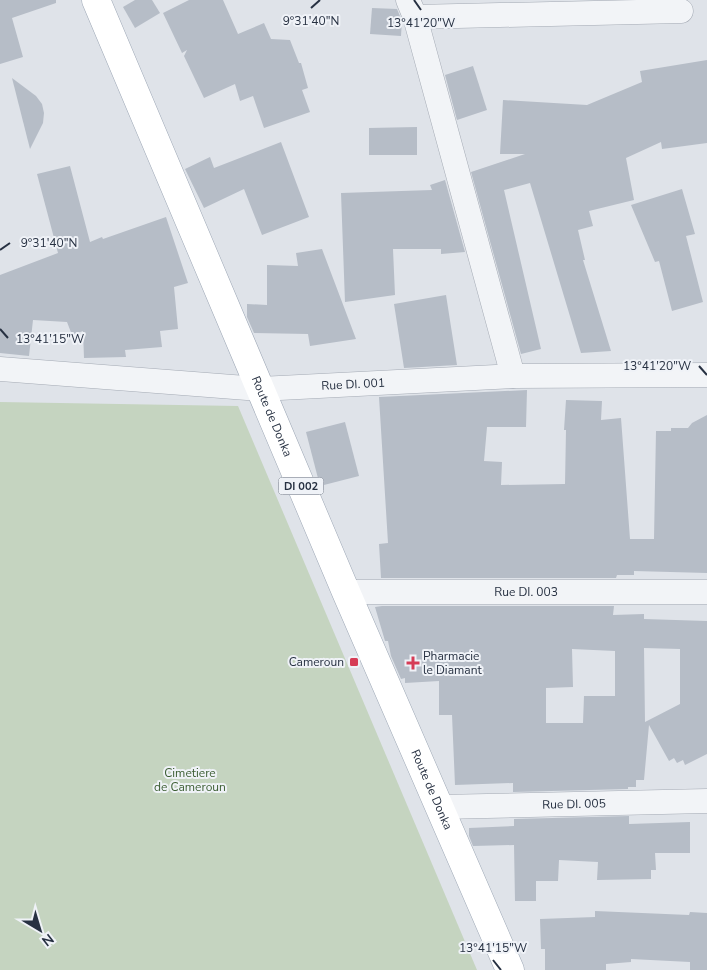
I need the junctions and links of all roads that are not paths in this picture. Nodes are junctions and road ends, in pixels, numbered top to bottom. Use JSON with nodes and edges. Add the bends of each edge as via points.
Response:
{"nodes":[{"id":1,"x":96,"y":0,"type":"edge"},
{"id":2,"x":411,"y":8,"type":"edge"},
{"id":3,"x":681,"y":11,"type":"dead end"},
{"id":4,"x":0,"y":369,"type":"edge"},
{"id":5,"x":707,"y":375,"type":"edge"},
{"id":6,"x":513,"y":376,"type":"junction"},
{"id":7,"x":260,"y":389,"type":"junction"},
{"id":8,"x":346,"y":592,"type":"junction"},
{"id":9,"x":707,"y":592,"type":"edge"},
{"id":10,"x":707,"y":801,"type":"edge"},
{"id":11,"x":440,"y":807,"type":"junction"},
{"id":12,"x":510,"y":970,"type":"edge"}],
"edges":[{"from":1,"to":7,"type":"main road","name":"Route de Donka","number":"DI 002"},
{"from":2,"to":3,"type":"street"},
{"from":2,"to":6,"type":"street"},
{"from":4,"to":7,"type":"street","name":"Rue DI. 001"},
{"from":5,"to":6,"type":"street","name":"Rue DI. 001"},
{"from":6,"to":7,"type":"street","name":"Rue DI. 001"},
{"from":7,"to":8,"type":"main road","name":"Route de Donka","number":"DI 002"},
{"from":8,"to":9,"type":"street","name":"Rue DI. 003"},
{"from":8,"to":11,"type":"main road","name":"Route de Donka","number":"DI 002"},
{"from":10,"to":11,"type":"street","name":"Rue DI. 005"},
{"from":11,"to":12,"type":"main road","name":"Route de Donka","number":"DI 002"}]}
